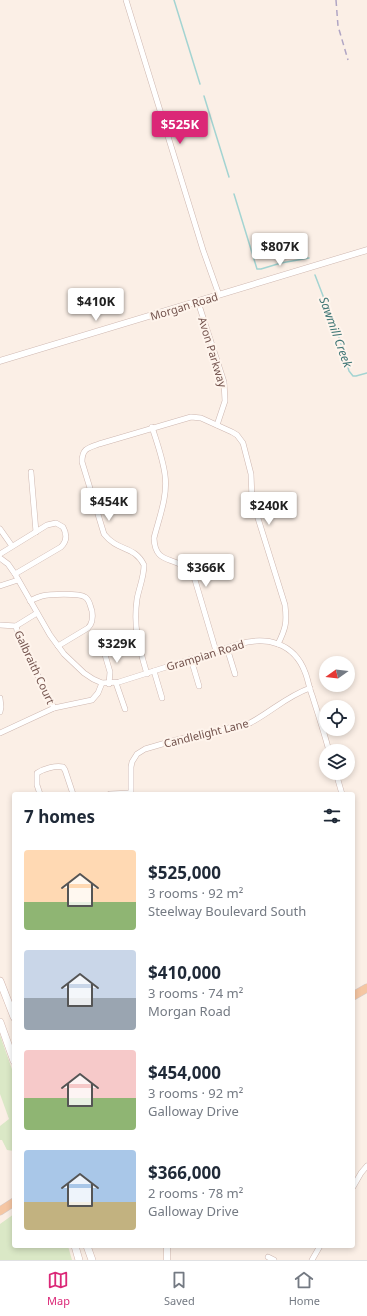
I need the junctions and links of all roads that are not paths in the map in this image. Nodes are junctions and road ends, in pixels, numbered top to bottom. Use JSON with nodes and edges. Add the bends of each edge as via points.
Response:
{"nodes":[{"id":1,"x":126,"y":0,"type":"edge"},
{"id":2,"x":367,"y":250,"type":"edge"},
{"id":3,"x":219,"y":295,"type":"junction"},
{"id":4,"x":198,"y":302,"type":"junction"},
{"id":5,"x":0,"y":361,"type":"edge"},
{"id":6,"x":217,"y":425,"type":"junction"},
{"id":7,"x":152,"y":427,"type":"junction"},
{"id":8,"x":31,"y":472,"type":"dead end"},
{"id":9,"x":0,"y":529,"type":"edge"},
{"id":10,"x":36,"y":532,"type":"junction"},
{"id":11,"x":12,"y":546,"type":"junction"},
{"id":12,"x":0,"y":554,"type":"edge"},
{"id":13,"x":0,"y":558,"type":"edge"},
{"id":14,"x":14,"y":574,"type":"junction"},
{"id":15,"x":18,"y":580,"type":"junction"},
{"id":16,"x":0,"y":586,"type":"edge"},
{"id":17,"x":30,"y":601,"type":"junction"},
{"id":18,"x":37,"y":613,"type":"junction"},
{"id":19,"x":0,"y":625,"type":"edge"},
{"id":20,"x":16,"y":626,"type":"junction"},
{"id":21,"x":278,"y":644,"type":"junction"},
{"id":22,"x":58,"y":646,"type":"junction"},
{"id":23,"x":103,"y":648,"type":"dead end"},
{"id":24,"x":227,"y":648,"type":"junction"},
{"id":25,"x":216,"y":651,"type":"junction"},
{"id":26,"x":191,"y":659,"type":"junction"},
{"id":27,"x":154,"y":671,"type":"junction"},
{"id":28,"x":147,"y":674,"type":"junction"},
{"id":29,"x":235,"y":674,"type":"dead end"},
{"id":30,"x":102,"y":683,"type":"junction"},
{"id":31,"x":116,"y":683,"type":"junction"},
{"id":32,"x":109,"y":684,"type":"junction"},
{"id":33,"x":199,"y":686,"type":"dead end"},
{"id":34,"x":310,"y":688,"type":"junction"},
{"id":35,"x":0,"y":698,"type":"edge"},
{"id":36,"x":162,"y":698,"type":"dead end"},
{"id":37,"x":54,"y":708,"type":"junction"},
{"id":38,"x":125,"y":709,"type":"dead end"},
{"id":39,"x":0,"y":712,"type":"edge"},
{"id":40,"x":0,"y":733,"type":"edge"},
{"id":41,"x":327,"y":744,"type":"edge"},
{"id":42,"x":338,"y":780,"type":"edge"},
{"id":43,"x":39,"y":792,"type":"edge"},
{"id":44,"x":72,"y":792,"type":"edge"},
{"id":45,"x":130,"y":792,"type":"edge"},
{"id":46,"x":341,"y":792,"type":"edge"},
{"id":47,"x":0,"y":981,"type":"edge"},
{"id":48,"x":367,"y":988,"type":"edge"},
{"id":49,"x":355,"y":995,"type":"edge"},
{"id":50,"x":12,"y":1012,"type":"edge"},
{"id":51,"x":0,"y":1022,"type":"edge"},
{"id":52,"x":12,"y":1055,"type":"edge"},
{"id":53,"x":367,"y":1166,"type":"edge"},
{"id":54,"x":355,"y":1184,"type":"edge"},
{"id":55,"x":12,"y":1203,"type":"edge"},
{"id":56,"x":0,"y":1212,"type":"edge"},
{"id":57,"x":76,"y":1248,"type":"edge"},
{"id":58,"x":89,"y":1248,"type":"edge"},
{"id":59,"x":167,"y":1248,"type":"edge"},
{"id":60,"x":319,"y":1248,"type":"edge"},
{"id":61,"x":268,"y":1257,"type":"dead end"},
{"id":62,"x":79,"y":1260,"type":"edge"},
{"id":63,"x":92,"y":1260,"type":"edge"},
{"id":64,"x":167,"y":1260,"type":"edge"},
{"id":65,"x":274,"y":1260,"type":"edge"},
{"id":66,"x":312,"y":1260,"type":"edge"}],
"edges":[{"from":1,"to":3,"type":"street"},
{"from":2,"to":3,"type":"street","name":"Morgan Road"},
{"from":3,"to":4,"type":"street","name":"Morgan Road"},
{"from":4,"to":5,"type":"street","name":"Morgan Road"},
{"from":4,"to":6,"type":"street","name":"Avon Parkway","via":[[224,382],[225,400]]},
{"from":6,"to":7,"type":"street","via":[[191,417]]},
{"from":6,"to":21,"type":"street","via":[[237,435],[245,450],[251,474],[252,499],[285,605],[286,627]]},
{"from":7,"to":25,"type":"street","via":[[166,476],[154,544],[164,559],[182,565],[192,574]]},
{"from":7,"to":28,"type":"street","via":[[88,447],[82,456],[104,534],[119,547],[132,551],[144,565],[137,598],[136,631]]},
{"from":8,"to":10,"type":"street"},
{"from":9,"to":11,"type":"street"},
{"from":10,"to":11,"type":"street"},
{"from":10,"to":14,"type":"street","via":[[56,523],[64,527],[66,537],[63,545]]},
{"from":11,"to":12,"type":"street"},
{"from":13,"to":14,"type":"street","name":"Grampian Road","via":[[8,564]]},
{"from":14,"to":15,"type":"street","name":"Grampian Road"},
{"from":15,"to":16,"type":"street"},
{"from":15,"to":17,"type":"street","name":"Grampian Road"},
{"from":17,"to":18,"type":"street","name":"Grampian Road"},
{"from":17,"to":22,"type":"street","via":[[48,595],[80,595],[89,601],[92,625]]},
{"from":18,"to":20,"type":"street"},
{"from":18,"to":22,"type":"street","name":"Grampian Road"},
{"from":19,"to":20,"type":"street"},
{"from":20,"to":37,"type":"street","name":"Galbraith Court"},
{"from":21,"to":24,"type":"street","name":"Grampian Road","via":[[255,640]]},
{"from":21,"to":34,"type":"street","name":"Grampian Road","via":[[290,650],[297,658],[305,671]]},
{"from":22,"to":30,"type":"street","name":"Grampian Road","via":[[84,672]]},
{"from":23,"to":32,"type":"street","via":[[110,672]]},
{"from":24,"to":25,"type":"street","name":"Grampian Road"},
{"from":24,"to":29,"type":"street"},
{"from":25,"to":26,"type":"street","name":"Grampian Road"},
{"from":26,"to":27,"type":"street","name":"Grampian Road"},
{"from":26,"to":33,"type":"street"},
{"from":27,"to":28,"type":"street","name":"Grampian Road"},
{"from":27,"to":36,"type":"street"},
{"from":28,"to":31,"type":"street","name":"Grampian Road"},
{"from":30,"to":32,"type":"street","name":"Grampian Road"},
{"from":30,"to":37,"type":"street","via":[[92,700]]},
{"from":31,"to":32,"type":"street","name":"Grampian Road"},
{"from":31,"to":38,"type":"street"},
{"from":34,"to":41,"type":"street","name":"Grampian Road"},
{"from":34,"to":45,"type":"street","name":"Candlelight Lane","via":[[290,696],[250,723],[199,733],[137,754],[130,767]]},
{"from":35,"to":39,"type":"street"},
{"from":37,"to":40,"type":"street"},
{"from":42,"to":46,"type":"street"},
{"from":43,"to":44,"type":"street","via":[[36,773],[59,766],[66,770]]},
{"from":47,"to":50,"type":"main road"},
{"from":48,"to":49,"type":"main road"},
{"from":51,"to":52,"type":"main road"},
{"from":53,"to":54,"type":"street"},
{"from":55,"to":56,"type":"main road"},
{"from":57,"to":62,"type":"main road"},
{"from":58,"to":63,"type":"main road"},
{"from":59,"to":64,"type":"street"},
{"from":60,"to":66,"type":"street"},
{"from":61,"to":65,"type":"street"}]}
